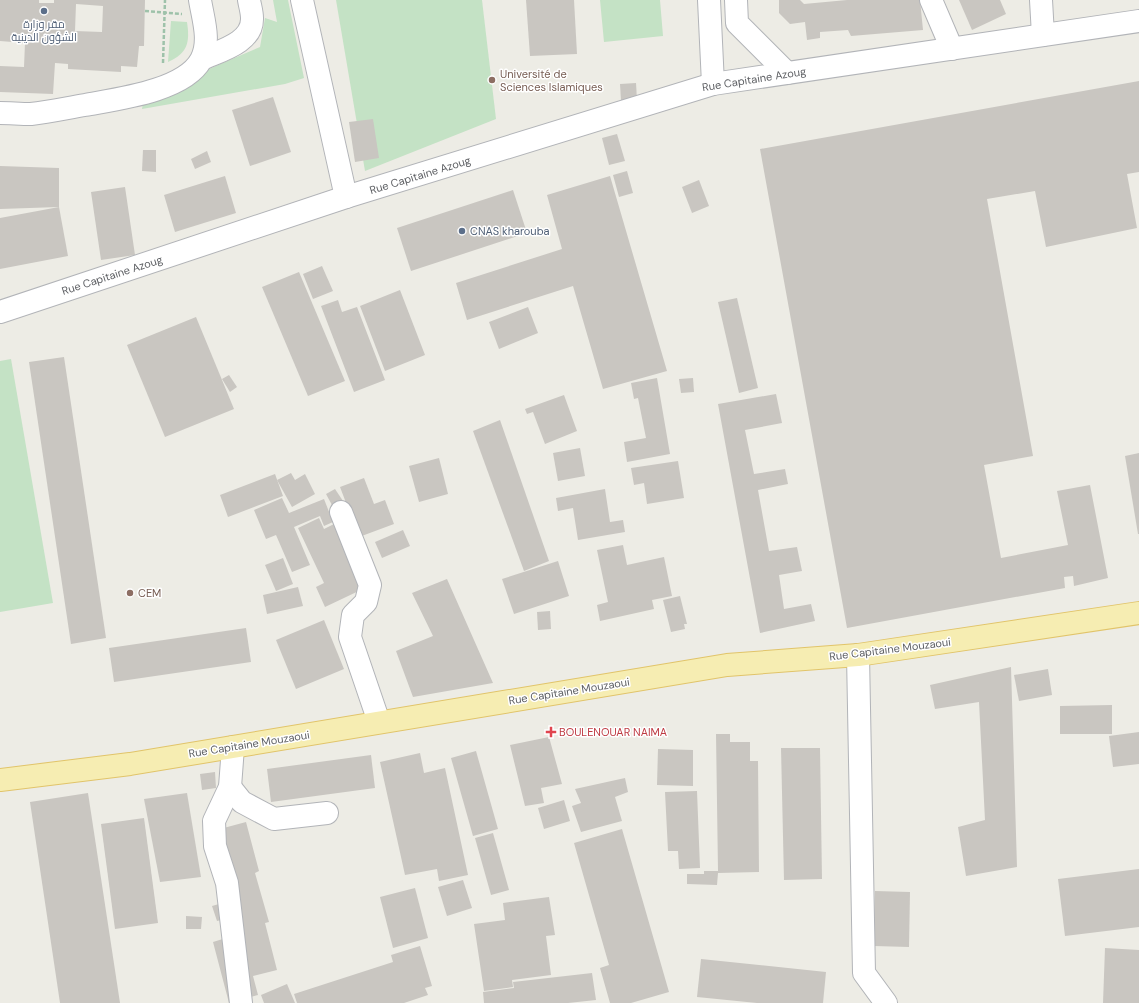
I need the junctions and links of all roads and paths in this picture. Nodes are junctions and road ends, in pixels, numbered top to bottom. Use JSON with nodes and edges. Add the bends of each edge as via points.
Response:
{"nodes":[{"id":1,"x":166,"y":0,"type":"edge"},
{"id":2,"x":249,"y":0,"type":"edge"},
{"id":3,"x":302,"y":0,"type":"edge"},
{"id":4,"x":709,"y":0,"type":"edge"},
{"id":5,"x":736,"y":0,"type":"edge"},
{"id":6,"x":931,"y":0,"type":"edge"},
{"id":7,"x":1041,"y":0,"type":"edge"},
{"id":8,"x":201,"y":7,"type":"edge"},
{"id":9,"x":145,"y":11,"type":"dead end"},
{"id":10,"x":165,"y":13,"type":"junction"},
{"id":11,"x":1139,"y":21,"type":"edge"},
{"id":12,"x":1043,"y":35,"type":"junction"},
{"id":13,"x":952,"y":49,"type":"junction"},
{"id":14,"x":202,"y":59,"type":"junction"},
{"id":15,"x":162,"y":70,"type":"dead end"},
{"id":16,"x":787,"y":73,"type":"junction"},
{"id":17,"x":713,"y":84,"type":"junction"},
{"id":18,"x":0,"y":113,"type":"edge"},
{"id":19,"x":346,"y":198,"type":"junction"},
{"id":20,"x":0,"y":312,"type":"edge"},
{"id":21,"x":341,"y":512,"type":"dead end"},
{"id":22,"x":1139,"y":613,"type":"edge"},
{"id":23,"x":858,"y":655,"type":"junction"},
{"id":24,"x":379,"y":722,"type":"junction"},
{"id":25,"x":233,"y":746,"type":"junction"},
{"id":26,"x":0,"y":780,"type":"edge"},
{"id":27,"x":230,"y":787,"type":"junction"},
{"id":28,"x":327,"y":813,"type":"dead end"},
{"id":29,"x":241,"y":1003,"type":"edge"},
{"id":30,"x":886,"y":1003,"type":"edge"}],
"edges":[{"from":1,"to":10,"type":"path"},
{"from":2,"to":14,"type":"street","via":[[252,19],[247,35]]},
{"from":3,"to":19,"type":"street"},
{"from":4,"to":17,"type":"street"},
{"from":5,"to":16,"type":"street","via":[[737,23]]},
{"from":6,"to":13,"type":"street"},
{"from":7,"to":12,"type":"street"},
{"from":8,"to":10,"type":"path"},
{"from":8,"to":14,"type":"street","via":[[206,38]]},
{"from":9,"to":10,"type":"path"},
{"from":10,"to":15,"type":"path"},
{"from":11,"to":12,"type":"street","name":"Rue Capitaine Azoug"},
{"from":12,"to":13,"type":"street","name":"Rue Capitaine Azoug"},
{"from":13,"to":16,"type":"street","name":"Rue Capitaine Azoug"},
{"from":14,"to":18,"type":"street","via":[[188,74],[151,91],[30,114]]},
{"from":16,"to":17,"type":"street","name":"Rue Capitaine Azoug"},
{"from":17,"to":19,"type":"street","name":"Rue Capitaine Azoug"},
{"from":19,"to":20,"type":"street","name":"Rue Capitaine Azoug"},
{"from":21,"to":24,"type":"street","via":[[370,585],[366,602],[353,615],[350,637]]},
{"from":22,"to":23,"type":"main road","name":"Rue Capitaine Mouzaoui"},
{"from":23,"to":24,"type":"main road","name":"Rue Capitaine Mouzaoui","via":[[728,665]]},
{"from":23,"to":30,"type":"street","via":[[864,973]]},
{"from":24,"to":25,"type":"main road","name":"Rue Capitaine Mouzaoui"},
{"from":25,"to":26,"type":"main road","name":"Rue Capitaine Mouzaoui","via":[[130,764]]},
{"from":25,"to":27,"type":"street"},
{"from":27,"to":28,"type":"street","via":[[242,802],[274,819]]},
{"from":27,"to":29,"type":"street","via":[[214,821],[216,846],[227,883]]}]}
